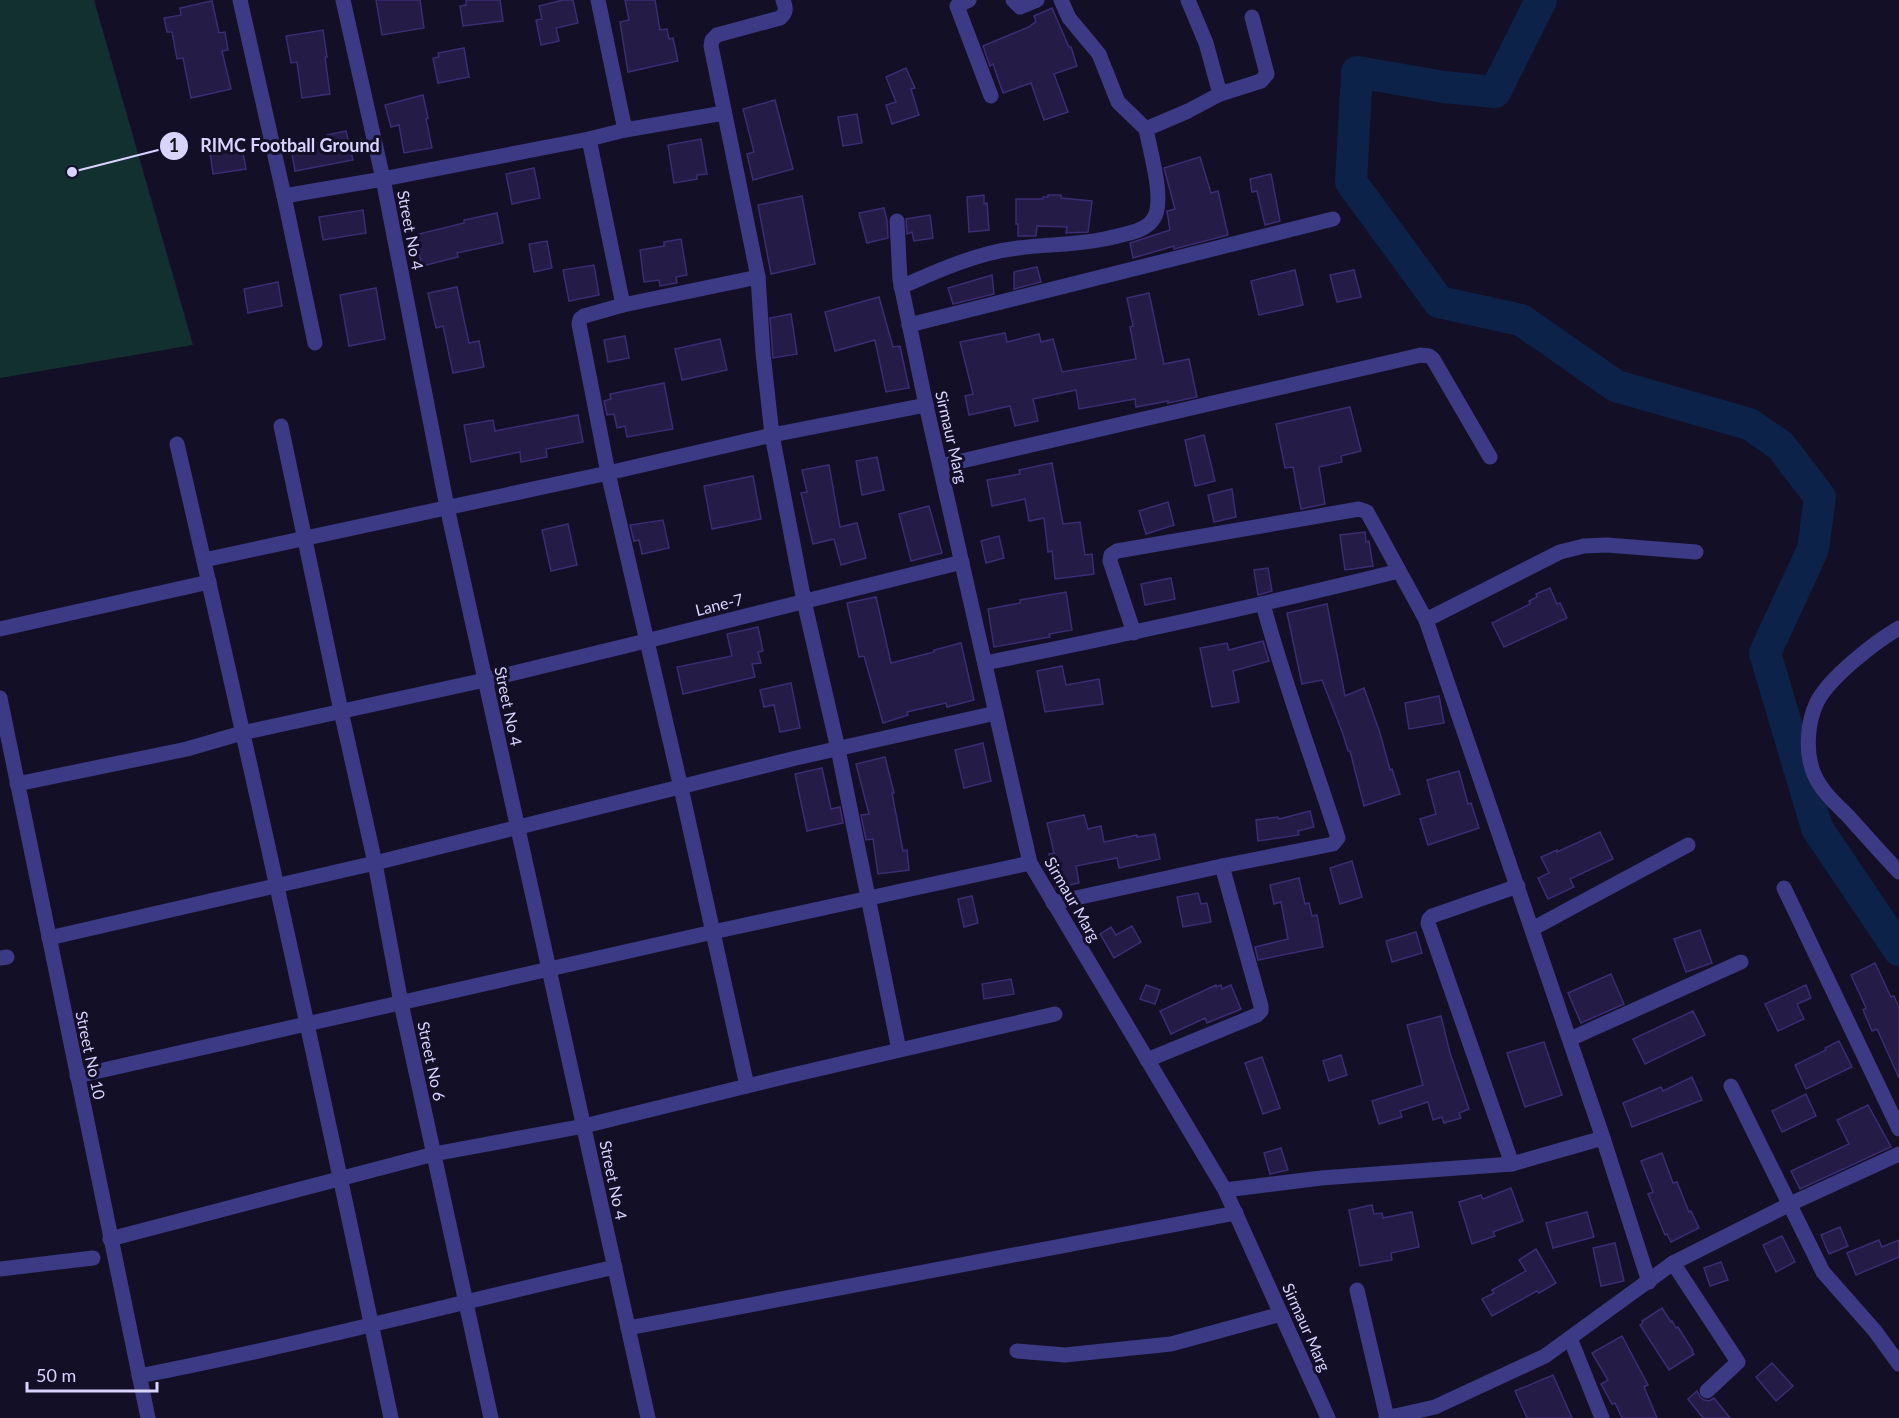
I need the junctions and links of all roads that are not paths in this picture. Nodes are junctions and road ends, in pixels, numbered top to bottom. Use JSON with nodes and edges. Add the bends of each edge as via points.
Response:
{"nodes":[{"id":1,"x":240,"y":0,"type":"edge"},
{"id":2,"x":343,"y":0,"type":"edge"},
{"id":3,"x":598,"y":0,"type":"edge"},
{"id":4,"x":783,"y":0,"type":"edge"},
{"id":5,"x":1013,"y":0,"type":"edge"},
{"id":6,"x":1036,"y":0,"type":"edge"},
{"id":7,"x":1061,"y":0,"type":"edge"},
{"id":8,"x":1188,"y":0,"type":"edge"},
{"id":9,"x":960,"y":2,"type":"edge"},
{"id":10,"x":1252,"y":17,"type":"dead end"},
{"id":11,"x":1220,"y":94,"type":"junction"},
{"id":12,"x":991,"y":96,"type":"dead end"},
{"id":13,"x":724,"y":113,"type":"junction"},
{"id":14,"x":1146,"y":129,"type":"junction"},
{"id":15,"x":625,"y":130,"type":"junction"},
{"id":16,"x":589,"y":139,"type":"junction"},
{"id":17,"x":383,"y":179,"type":"junction"},
{"id":18,"x":284,"y":196,"type":"junction"},
{"id":19,"x":1333,"y":219,"type":"dead end"},
{"id":20,"x":897,"y":221,"type":"dead end"},
{"id":21,"x":758,"y":277,"type":"junction"},
{"id":22,"x":901,"y":283,"type":"junction"},
{"id":23,"x":623,"y":304,"type":"junction"},
{"id":24,"x":909,"y":325,"type":"junction"},
{"id":25,"x":315,"y":343,"type":"dead end"},
{"id":26,"x":926,"y":405,"type":"junction"},
{"id":27,"x":281,"y":426,"type":"dead end"},
{"id":28,"x":772,"y":435,"type":"junction"},
{"id":29,"x":177,"y":444,"type":"dead end"},
{"id":30,"x":1490,"y":457,"type":"dead end"},
{"id":31,"x":940,"y":466,"type":"junction"},
{"id":32,"x":608,"y":473,"type":"junction"},
{"id":33,"x":447,"y":507,"type":"junction"},
{"id":34,"x":306,"y":538,"type":"junction"},
{"id":35,"x":1696,"y":552,"type":"dead end"},
{"id":36,"x":204,"y":560,"type":"junction"},
{"id":37,"x":962,"y":562,"type":"junction"},
{"id":38,"x":1400,"y":571,"type":"junction"},
{"id":39,"x":209,"y":582,"type":"junction"},
{"id":40,"x":804,"y":602,"type":"junction"},
{"id":41,"x":1263,"y":604,"type":"junction"},
{"id":42,"x":1426,"y":620,"type":"junction"},
{"id":43,"x":1899,"y":628,"type":"edge"},
{"id":44,"x":0,"y":629,"type":"edge"},
{"id":45,"x":1134,"y":633,"type":"junction"},
{"id":46,"x":646,"y":641,"type":"junction"},
{"id":47,"x":985,"y":663,"type":"junction"},
{"id":48,"x":484,"y":680,"type":"junction"},
{"id":49,"x":0,"y":698,"type":"edge"},
{"id":50,"x":341,"y":711,"type":"junction"},
{"id":51,"x":996,"y":713,"type":"junction"},
{"id":52,"x":242,"y":733,"type":"junction"},
{"id":53,"x":838,"y":749,"type":"junction"},
{"id":54,"x":17,"y":784,"type":"junction"},
{"id":55,"x":681,"y":788,"type":"junction"},
{"id":56,"x":517,"y":829,"type":"junction"},
{"id":57,"x":1688,"y":845,"type":"dead end"},
{"id":58,"x":375,"y":863,"type":"junction"},
{"id":59,"x":1030,"y":863,"type":"junction"},
{"id":60,"x":1222,"y":866,"type":"junction"},
{"id":61,"x":1899,"y":872,"type":"edge"},
{"id":62,"x":276,"y":886,"type":"junction"},
{"id":63,"x":1518,"y":886,"type":"junction"},
{"id":64,"x":1784,"y":888,"type":"dead end"},
{"id":65,"x":868,"y":899,"type":"junction"},
{"id":66,"x":1053,"y":903,"type":"junction"},
{"id":67,"x":1532,"y":929,"type":"junction"},
{"id":68,"x":713,"y":932,"type":"junction"},
{"id":69,"x":49,"y":938,"type":"junction"},
{"id":70,"x":1740,"y":962,"type":"dead end"},
{"id":71,"x":549,"y":970,"type":"junction"},
{"id":72,"x":401,"y":1003,"type":"junction"},
{"id":73,"x":1055,"y":1014,"type":"dead end"},
{"id":74,"x":308,"y":1023,"type":"junction"},
{"id":75,"x":1570,"y":1039,"type":"junction"},
{"id":76,"x":899,"y":1050,"type":"junction"},
{"id":77,"x":1147,"y":1060,"type":"junction"},
{"id":78,"x":77,"y":1076,"type":"junction"},
{"id":79,"x":747,"y":1086,"type":"junction"},
{"id":80,"x":1731,"y":1086,"type":"dead end"},
{"id":81,"x":584,"y":1125,"type":"junction"},
{"id":82,"x":1899,"y":1129,"type":"edge"},
{"id":83,"x":1604,"y":1138,"type":"junction"},
{"id":84,"x":434,"y":1154,"type":"junction"},
{"id":85,"x":1899,"y":1154,"type":"edge"},
{"id":86,"x":1512,"y":1164,"type":"junction"},
{"id":87,"x":340,"y":1178,"type":"junction"},
{"id":88,"x":1225,"y":1190,"type":"junction"},
{"id":89,"x":1790,"y":1204,"type":"junction"},
{"id":90,"x":1236,"y":1213,"type":"junction"},
{"id":91,"x":110,"y":1239,"type":"junction"},
{"id":92,"x":93,"y":1258,"type":"dead end"},
{"id":93,"x":1673,"y":1263,"type":"junction"},
{"id":94,"x":615,"y":1267,"type":"junction"},
{"id":95,"x":0,"y":1269,"type":"edge"},
{"id":96,"x":1649,"y":1282,"type":"junction"},
{"id":97,"x":1357,"y":1290,"type":"dead end"},
{"id":98,"x":465,"y":1301,"type":"junction"},
{"id":99,"x":1281,"y":1314,"type":"junction"},
{"id":100,"x":371,"y":1324,"type":"junction"},
{"id":101,"x":628,"y":1328,"type":"junction"},
{"id":102,"x":1570,"y":1338,"type":"junction"},
{"id":103,"x":1017,"y":1351,"type":"dead end"},
{"id":104,"x":1899,"y":1364,"type":"edge"},
{"id":105,"x":139,"y":1376,"type":"junction"},
{"id":106,"x":1707,"y":1391,"type":"dead end"},
{"id":107,"x":1437,"y":1412,"type":"edge"},
{"id":108,"x":148,"y":1418,"type":"edge"},
{"id":109,"x":391,"y":1418,"type":"edge"},
{"id":110,"x":491,"y":1418,"type":"edge"},
{"id":111,"x":648,"y":1418,"type":"edge"},
{"id":112,"x":1328,"y":1418,"type":"edge"},
{"id":113,"x":1387,"y":1418,"type":"edge"},
{"id":114,"x":1602,"y":1418,"type":"edge"}],
"edges":[{"from":1,"to":18,"type":"street"},
{"from":2,"to":17,"type":"street","name":"Street No 4"},
{"from":3,"to":15,"type":"street"},
{"from":4,"to":13,"type":"street","via":[[786,9],[780,18],[717,35],[712,40]]},
{"from":5,"to":6,"type":"street","via":[[1020,7]]},
{"from":7,"to":14,"type":"street","via":[[1069,18],[1099,54],[1118,102]]},
{"from":8,"to":11,"type":"street","via":[[1206,43]]},
{"from":9,"to":12,"type":"street"},
{"from":10,"to":11,"type":"street","via":[[1267,74],[1261,81]]},
{"from":11,"to":14,"type":"street"},
{"from":13,"to":15,"type":"street"},
{"from":13,"to":21,"type":"street"},
{"from":14,"to":22,"type":"street","via":[[1160,200],[1150,224],[1098,240],[990,253]]},
{"from":15,"to":16,"type":"street"},
{"from":16,"to":17,"type":"street"},
{"from":16,"to":23,"type":"street"},
{"from":17,"to":18,"type":"street"},
{"from":17,"to":33,"type":"street","name":"Street No 4"},
{"from":18,"to":25,"type":"street"},
{"from":19,"to":24,"type":"street"},
{"from":20,"to":22,"type":"street","name":"Sirmaur Marg"},
{"from":21,"to":23,"type":"street"},
{"from":21,"to":28,"type":"street"},
{"from":22,"to":24,"type":"street","name":"Sirmaur Marg"},
{"from":23,"to":32,"type":"street","via":[[580,319]]},
{"from":24,"to":26,"type":"street","name":"Sirmaur Marg"},
{"from":26,"to":28,"type":"street"},
{"from":26,"to":31,"type":"street","name":"Sirmaur Marg"},
{"from":27,"to":34,"type":"street","name":"Street No 6"},
{"from":28,"to":32,"type":"street"},
{"from":28,"to":40,"type":"street"},
{"from":29,"to":36,"type":"street"},
{"from":30,"to":31,"type":"street","via":[[1433,359],[1421,355]]},
{"from":31,"to":37,"type":"street","name":"Sirmaur Marg"},
{"from":32,"to":33,"type":"street"},
{"from":32,"to":46,"type":"street"},
{"from":33,"to":34,"type":"street"},
{"from":33,"to":48,"type":"street","name":"Street No 4"},
{"from":34,"to":36,"type":"street"},
{"from":34,"to":50,"type":"street","name":"Street No 6"},
{"from":35,"to":42,"type":"street","via":[[1607,545],[1560,552]]},
{"from":36,"to":39,"type":"street"},
{"from":37,"to":40,"type":"street","name":"Lane-7"},
{"from":37,"to":47,"type":"street","name":"Sirmaur Marg"},
{"from":38,"to":41,"type":"street"},
{"from":38,"to":42,"type":"street"},
{"from":38,"to":45,"type":"street","via":[[1367,512],[1359,509],[1117,551],[1110,561]]},
{"from":39,"to":44,"type":"street"},
{"from":39,"to":52,"type":"street"},
{"from":40,"to":46,"type":"street","name":"Lane-7"},
{"from":40,"to":53,"type":"street"},
{"from":41,"to":45,"type":"street"},
{"from":41,"to":60,"type":"street","via":[[1338,838],[1333,844]]},
{"from":42,"to":63,"type":"street"},
{"from":43,"to":61,"type":"street","via":[[1878,640],[1837,676],[1818,701],[1810,722],[1808,747],[1814,774],[1826,794]]},
{"from":45,"to":47,"type":"street"},
{"from":46,"to":48,"type":"street","name":"Lane-7"},
{"from":46,"to":55,"type":"street"},
{"from":47,"to":51,"type":"street","name":"Sirmaur Marg"},
{"from":48,"to":50,"type":"street","name":"Lane-7"},
{"from":48,"to":56,"type":"street","name":"Street No 4"},
{"from":49,"to":54,"type":"street","name":"Street No 10"},
{"from":50,"to":52,"type":"street","name":"Lane-7"},
{"from":50,"to":58,"type":"street","name":"Street No 6"},
{"from":51,"to":53,"type":"street"},
{"from":51,"to":59,"type":"street","name":"Sirmaur Marg"},
{"from":52,"to":54,"type":"street","name":"Lane-7"},
{"from":52,"to":62,"type":"street"},
{"from":53,"to":55,"type":"street"},
{"from":53,"to":65,"type":"street"},
{"from":54,"to":69,"type":"street","name":"Street No 10"},
{"from":55,"to":56,"type":"street"},
{"from":55,"to":68,"type":"street"},
{"from":56,"to":58,"type":"street"},
{"from":56,"to":71,"type":"street","name":"Street No 4"},
{"from":57,"to":67,"type":"street"},
{"from":58,"to":62,"type":"street"},
{"from":58,"to":72,"type":"street","name":"Street No 6"},
{"from":59,"to":65,"type":"street"},
{"from":59,"to":66,"type":"street","name":"Sirmaur Marg"},
{"from":60,"to":66,"type":"street"},
{"from":60,"to":77,"type":"street","via":[[1261,1011]]},
{"from":62,"to":69,"type":"street"},
{"from":62,"to":74,"type":"street"},
{"from":63,"to":67,"type":"street"},
{"from":63,"to":86,"type":"street","via":[[1432,916],[1428,923]]},
{"from":64,"to":82,"type":"street"},
{"from":65,"to":68,"type":"street"},
{"from":65,"to":76,"type":"street"},
{"from":66,"to":77,"type":"street","name":"Sirmaur Marg"},
{"from":67,"to":75,"type":"street"},
{"from":68,"to":71,"type":"street"},
{"from":68,"to":79,"type":"street"},
{"from":69,"to":78,"type":"street","name":"Street No 10"},
{"from":70,"to":75,"type":"street"},
{"from":71,"to":72,"type":"street"},
{"from":71,"to":81,"type":"street","name":"Street No 4"},
{"from":72,"to":74,"type":"street"},
{"from":72,"to":84,"type":"street","name":"Street No 6"},
{"from":73,"to":76,"type":"street"},
{"from":74,"to":78,"type":"street"},
{"from":74,"to":87,"type":"street"},
{"from":75,"to":83,"type":"street"},
{"from":76,"to":79,"type":"street"},
{"from":77,"to":88,"type":"street","name":"Sirmaur Marg"},
{"from":78,"to":91,"type":"street","name":"Street No 10"},
{"from":79,"to":81,"type":"street"},
{"from":80,"to":89,"type":"street"},
{"from":81,"to":84,"type":"street"},
{"from":81,"to":94,"type":"street","name":"Street No 4"},
{"from":83,"to":86,"type":"street"},
{"from":83,"to":96,"type":"street"},
{"from":84,"to":87,"type":"street"},
{"from":84,"to":98,"type":"street","name":"Street No 6"},
{"from":85,"to":89,"type":"street"},
{"from":86,"to":88,"type":"street","via":[[1321,1178]]},
{"from":87,"to":91,"type":"street"},
{"from":87,"to":100,"type":"street"},
{"from":88,"to":90,"type":"street","name":"Sirmaur Marg"},
{"from":89,"to":93,"type":"street"},
{"from":89,"to":104,"type":"street","via":[[1829,1280]]},
{"from":90,"to":99,"type":"street","name":"Sirmaur Marg"},
{"from":90,"to":101,"type":"street"},
{"from":91,"to":105,"type":"street","name":"Street No 10"},
{"from":92,"to":95,"type":"street"},
{"from":93,"to":96,"type":"street"},
{"from":93,"to":106,"type":"street","via":[[1738,1362]]},
{"from":94,"to":98,"type":"street"},
{"from":94,"to":101,"type":"street","name":"Street No 4"},
{"from":96,"to":102,"type":"street"},
{"from":97,"to":113,"type":"street"},
{"from":98,"to":100,"type":"street"},
{"from":98,"to":110,"type":"street","name":"Street No 6"},
{"from":99,"to":103,"type":"street","via":[[1171,1344],[1065,1355]]},
{"from":99,"to":112,"type":"street","name":"Sirmaur Marg"},
{"from":100,"to":105,"type":"street"},
{"from":100,"to":109,"type":"street"},
{"from":101,"to":111,"type":"street","name":"Street No 4"},
{"from":102,"to":107,"type":"street","via":[[1545,1356]]},
{"from":102,"to":114,"type":"street"},
{"from":105,"to":108,"type":"street","name":"Street No 10"},
{"from":107,"to":113,"type":"street"}]}
